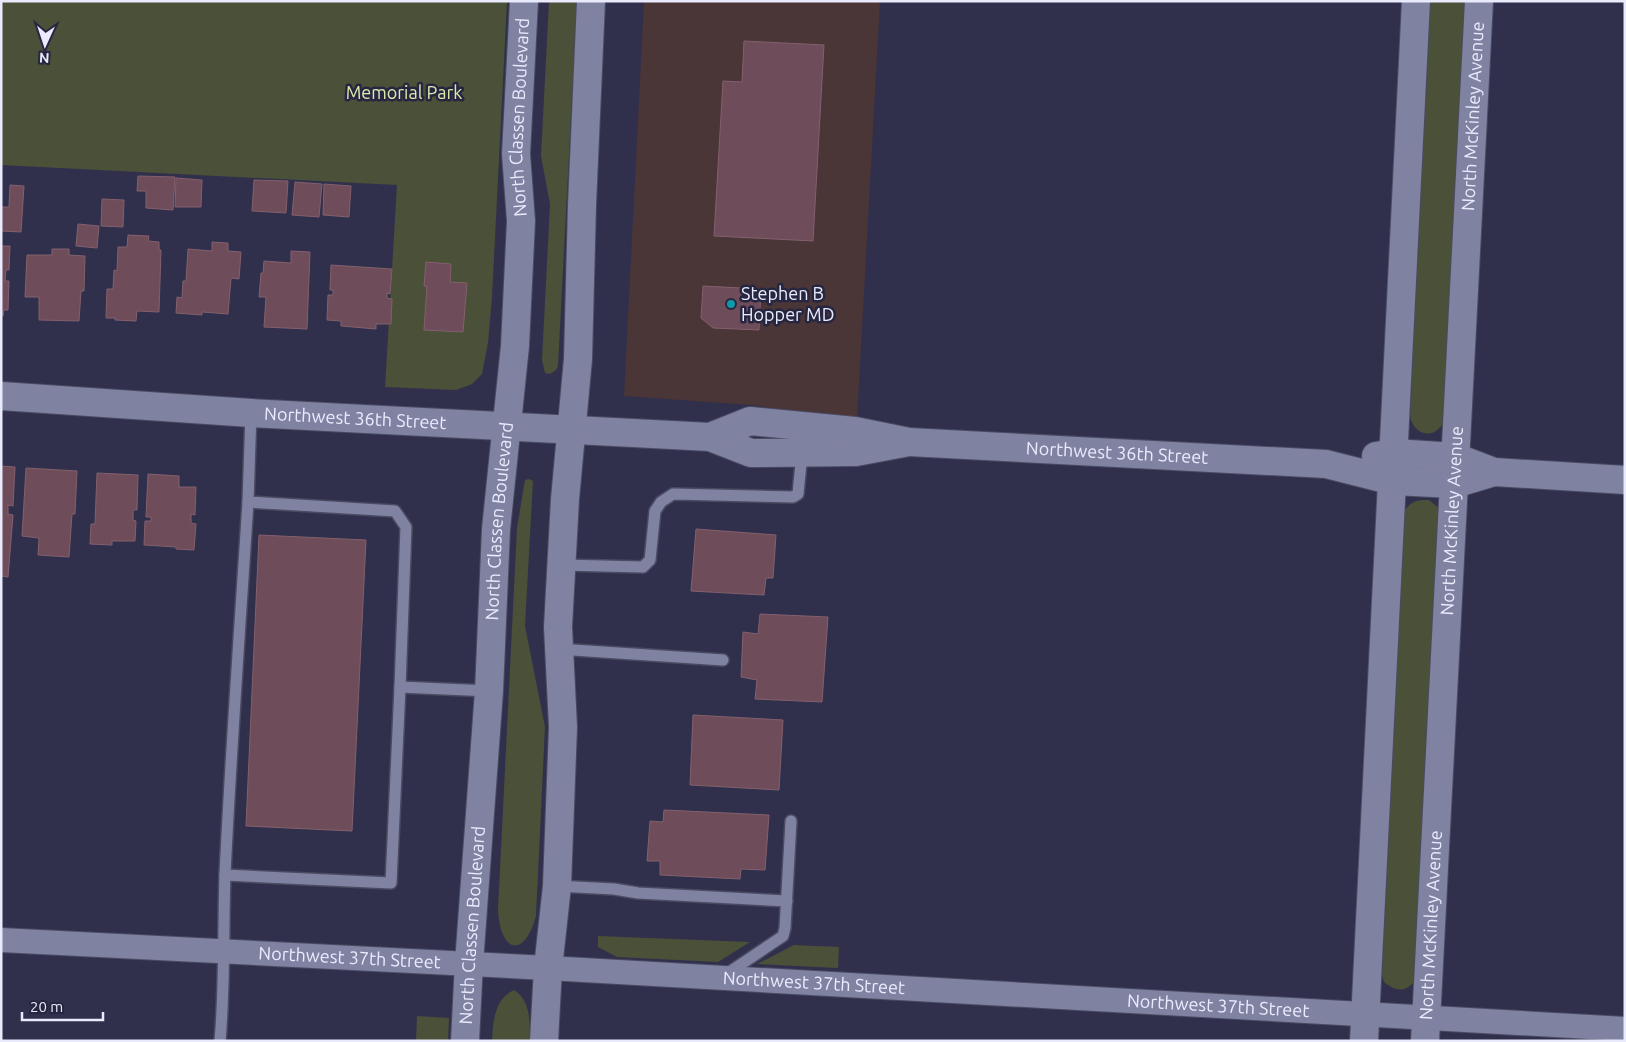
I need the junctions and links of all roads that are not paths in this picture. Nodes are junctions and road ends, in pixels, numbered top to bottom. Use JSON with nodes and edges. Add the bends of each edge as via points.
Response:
{"nodes":[{"id":1,"x":524,"y":1,"type":"edge"},
{"id":2,"x":591,"y":1,"type":"edge"},
{"id":3,"x":1416,"y":1,"type":"edge"},
{"id":4,"x":1479,"y":1,"type":"edge"},
{"id":5,"x":1,"y":396,"type":"edge"},
{"id":6,"x":251,"y":413,"type":"junction"},
{"id":7,"x":506,"y":426,"type":"junction"},
{"id":8,"x":571,"y":430,"type":"junction"},
{"id":9,"x":710,"y":437,"type":"junction"},
{"id":10,"x":909,"y":442,"type":"junction"},
{"id":11,"x":802,"y":452,"type":"junction"},
{"id":12,"x":1394,"y":453,"type":"junction"},
{"id":13,"x":1455,"y":457,"type":"junction"},
{"id":14,"x":1326,"y":464,"type":"junction"},
{"id":15,"x":1494,"y":472,"type":"junction"},
{"id":16,"x":1625,"y":480,"type":"edge"},
{"id":17,"x":1393,"y":481,"type":"junction"},
{"id":18,"x":1454,"y":484,"type":"junction"},
{"id":19,"x":248,"y":502,"type":"junction"},
{"id":20,"x":561,"y":565,"type":"junction"},
{"id":21,"x":558,"y":649,"type":"junction"},
{"id":22,"x":723,"y":660,"type":"dead end"},
{"id":23,"x":400,"y":687,"type":"junction"},
{"id":24,"x":489,"y":691,"type":"junction"},
{"id":25,"x":791,"y":821,"type":"dead end"},
{"id":26,"x":225,"y":875,"type":"junction"},
{"id":27,"x":557,"y":886,"type":"junction"},
{"id":28,"x":787,"y":901,"type":"junction"},
{"id":29,"x":1,"y":940,"type":"edge"},
{"id":30,"x":223,"y":951,"type":"junction"},
{"id":31,"x":469,"y":963,"type":"junction"},
{"id":32,"x":548,"y":968,"type":"junction"},
{"id":33,"x":722,"y":978,"type":"junction"},
{"id":34,"x":1365,"y":1028,"type":"edge"},
{"id":35,"x":1625,"y":1029,"type":"edge"},
{"id":36,"x":1426,"y":1030,"type":"edge"},
{"id":37,"x":220,"y":1041,"type":"edge"},
{"id":38,"x":465,"y":1041,"type":"edge"},
{"id":39,"x":544,"y":1041,"type":"edge"}],
"edges":[{"from":1,"to":7,"type":"street","name":"North Classen Boulevard","via":[[516,154],[521,221],[515,346]]},
{"from":2,"to":8,"type":"street","via":[[578,359]]},
{"from":3,"to":12,"type":"street"},
{"from":4,"to":13,"type":"street","name":"North McKinley Avenue"},
{"from":5,"to":6,"type":"street","name":"Northwest 36th Street"},
{"from":6,"to":7,"type":"street","name":"Northwest 36th Street"},
{"from":6,"to":19,"type":"lane"},
{"from":7,"to":8,"type":"street","name":"Northwest 36th Street"},
{"from":7,"to":24,"type":"street","name":"North Classen Boulevard","via":[[496,529]]},
{"from":8,"to":9,"type":"street","name":"Northwest 36th Street"},
{"from":8,"to":20,"type":"street"},
{"from":9,"to":10,"type":"street","name":"Northwest 36th Street","via":[[750,421],[855,431]]},
{"from":9,"to":11,"type":"street","name":"Northwest 36th Street","via":[[751,453]]},
{"from":10,"to":11,"type":"street","name":"Northwest 36th Street","via":[[856,452]]},
{"from":10,"to":14,"type":"street","name":"Northwest 36th Street"},
{"from":11,"to":20,"type":"lane","via":[[798,494],[794,498],[674,494],[661,502],[655,511],[650,560],[643,567]]},
{"from":12,"to":13,"type":"street","name":"Northwest 36th Street"},
{"from":12,"to":14,"type":"street","name":"Northwest 36th Street"},
{"from":12,"to":17,"type":"street"},
{"from":13,"to":15,"type":"street","name":"Northwest 36th Street"},
{"from":13,"to":18,"type":"street","name":"North McKinley Avenue"},
{"from":14,"to":17,"type":"street","name":"Northwest 36th Street"},
{"from":15,"to":16,"type":"street","name":"Northwest 36th Street"},
{"from":15,"to":18,"type":"street","name":"Northwest 36th Street"},
{"from":17,"to":18,"type":"street","name":"Northwest 36th Street"},
{"from":17,"to":34,"type":"street"},
{"from":18,"to":36,"type":"street","name":"North McKinley Avenue"},
{"from":19,"to":23,"type":"lane","via":[[395,511],[406,528]]},
{"from":19,"to":26,"type":"lane"},
{"from":20,"to":21,"type":"street"},
{"from":21,"to":22,"type":"lane"},
{"from":21,"to":27,"type":"street","via":[[563,727]]},
{"from":23,"to":24,"type":"lane"},
{"from":23,"to":26,"type":"lane","via":[[391,883]]},
{"from":24,"to":31,"type":"street","name":"North Classen Boulevard"},
{"from":25,"to":28,"type":"lane"},
{"from":26,"to":30,"type":"lane"},
{"from":27,"to":28,"type":"lane"},
{"from":27,"to":32,"type":"street"},
{"from":28,"to":33,"type":"lane","via":[[783,936]]},
{"from":29,"to":30,"type":"street","name":"Northwest 37th Street"},
{"from":30,"to":31,"type":"street","name":"Northwest 37th Street"},
{"from":30,"to":37,"type":"lane","via":[[224,1001]]},
{"from":31,"to":32,"type":"street","name":"Northwest 37th Street"},
{"from":31,"to":38,"type":"street","name":"North Classen Boulevard"},
{"from":32,"to":33,"type":"street","name":"Northwest 37th Street"},
{"from":32,"to":39,"type":"street"},
{"from":33,"to":34,"type":"street","name":"Northwest 37th Street"},
{"from":34,"to":36,"type":"street","name":"Northwest 37th Street"},
{"from":35,"to":36,"type":"street","name":"Northwest 37th Street"}]}
